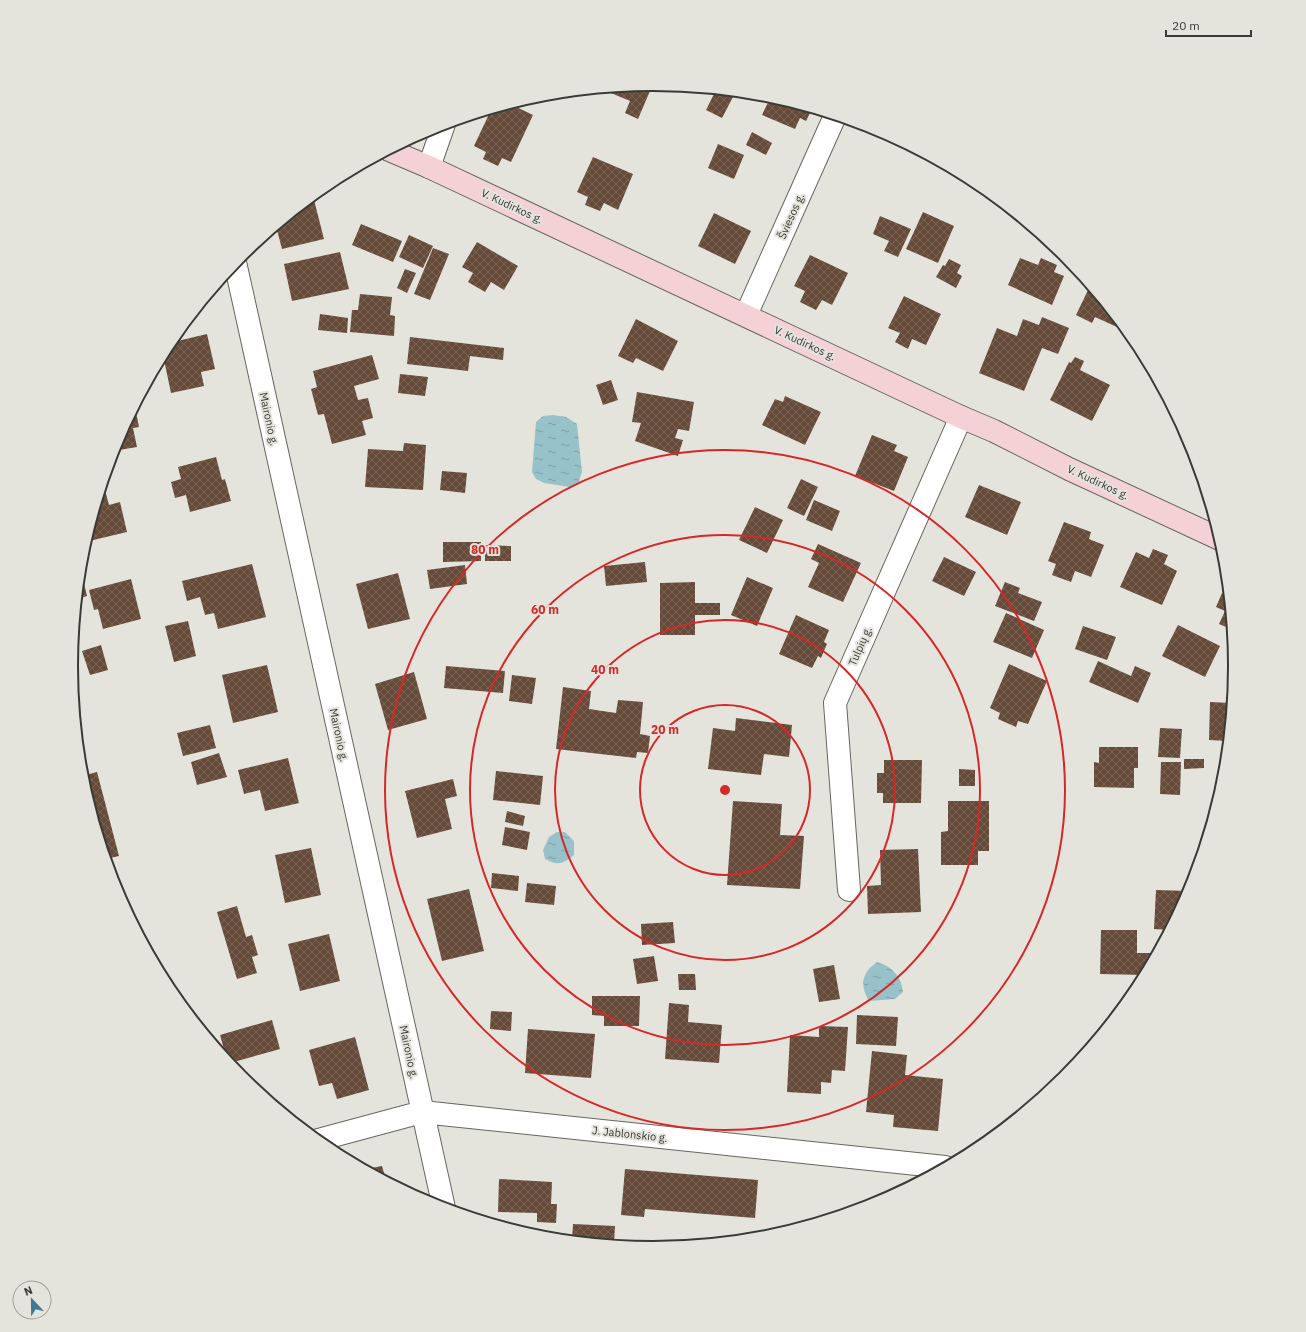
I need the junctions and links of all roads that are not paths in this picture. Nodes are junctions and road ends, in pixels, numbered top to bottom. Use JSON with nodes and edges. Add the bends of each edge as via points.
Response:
{"nodes":[{"id":1,"x":833,"y":120,"type":"edge"},
{"id":2,"x":441,"y":132,"type":"edge"},
{"id":3,"x":395,"y":152,"type":"edge"},
{"id":4,"x":429,"y":167,"type":"junction"},
{"id":5,"x":237,"y":269,"type":"edge"},
{"id":6,"x":746,"y":315,"type":"junction"},
{"id":7,"x":961,"y":417,"type":"junction"},
{"id":8,"x":1213,"y":536,"type":"edge"},
{"id":9,"x":849,"y":890,"type":"dead end"},
{"id":10,"x":422,"y":1112,"type":"junction"},
{"id":11,"x":326,"y":1138,"type":"edge"},
{"id":12,"x":936,"y":1166,"type":"edge"},
{"id":13,"x":442,"y":1200,"type":"edge"}],
"edges":[{"from":1,"to":6,"type":"street","name":"Šviesos g."},
{"from":2,"to":4,"type":"street"},
{"from":3,"to":4,"type":"main road","name":"V. Kudirkos g."},
{"from":4,"to":6,"type":"main road","name":"V. Kudirkos g."},
{"from":5,"to":10,"type":"street","name":"Maironio g."},
{"from":6,"to":7,"type":"main road","name":"V. Kudirkos g."},
{"from":7,"to":8,"type":"main road","name":"V. Kudirkos g."},
{"from":7,"to":9,"type":"street","name":"Tulpių g.","via":[[835,703]]},
{"from":10,"to":11,"type":"street","name":"J. Jablonskio g."},
{"from":10,"to":12,"type":"street","name":"J. Jablonskio g."},
{"from":10,"to":13,"type":"street","name":"Maironio g."}]}
